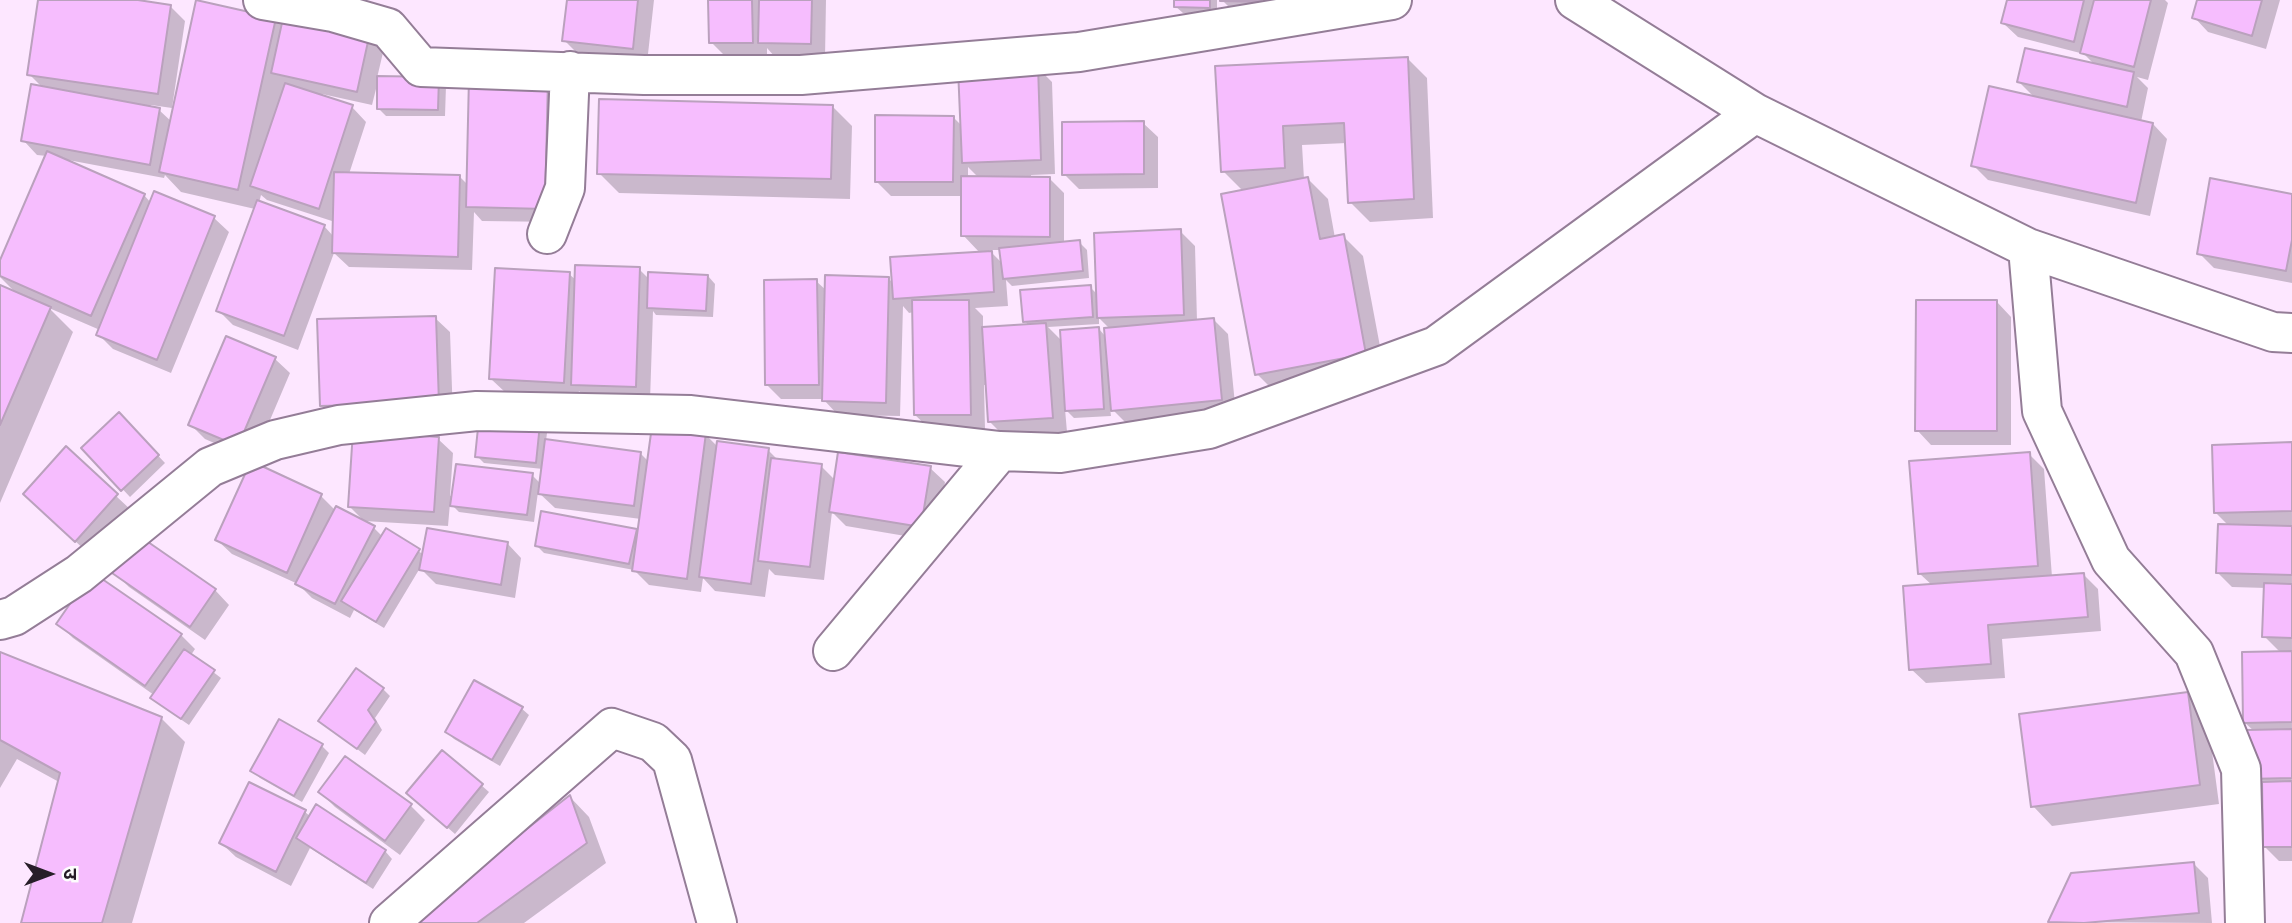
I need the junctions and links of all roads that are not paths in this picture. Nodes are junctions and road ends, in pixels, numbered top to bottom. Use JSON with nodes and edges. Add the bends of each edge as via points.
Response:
{"nodes":[{"id":1,"x":263,"y":0,"type":"edge"},
{"id":2,"x":1392,"y":0,"type":"edge"},
{"id":3,"x":1575,"y":0,"type":"edge"},
{"id":4,"x":336,"y":6,"type":"edge"},
{"id":5,"x":570,"y":71,"type":"junction"},
{"id":6,"x":1755,"y":113,"type":"junction"},
{"id":7,"x":547,"y":234,"type":"dead end"},
{"id":8,"x":2028,"y":248,"type":"junction"},
{"id":9,"x":2292,"y":333,"type":"edge"},
{"id":10,"x":1000,"y":451,"type":"junction"},
{"id":11,"x":0,"y":620,"type":"edge"},
{"id":12,"x":833,"y":651,"type":"dead end"},
{"id":13,"x":389,"y":923,"type":"edge"},
{"id":14,"x":717,"y":923,"type":"edge"},
{"id":15,"x":2245,"y":923,"type":"edge"}],
"edges":[{"from":1,"to":4,"type":"street"},
{"from":2,"to":5,"type":"street","via":[[1051,55],[801,75]]},
{"from":3,"to":6,"type":"street"},
{"from":4,"to":5,"type":"street","via":[[388,28],[421,67]]},
{"from":5,"to":7,"type":"street","via":[[565,188]]},
{"from":6,"to":8,"type":"street"},
{"from":6,"to":10,"type":"street","via":[[1436,346],[1209,429],[1060,453]]},
{"from":8,"to":9,"type":"street","via":[[2273,332]]},
{"from":8,"to":15,"type":"street","via":[[2042,411],[2111,560],[2194,653],[2241,769]]},
{"from":10,"to":11,"type":"street","via":[[691,415],[477,411],[339,425],[275,440],[211,467],[79,574]]},
{"from":10,"to":12,"type":"street"},
{"from":13,"to":14,"type":"street","via":[[612,728],[653,742],[672,760]]}]}
